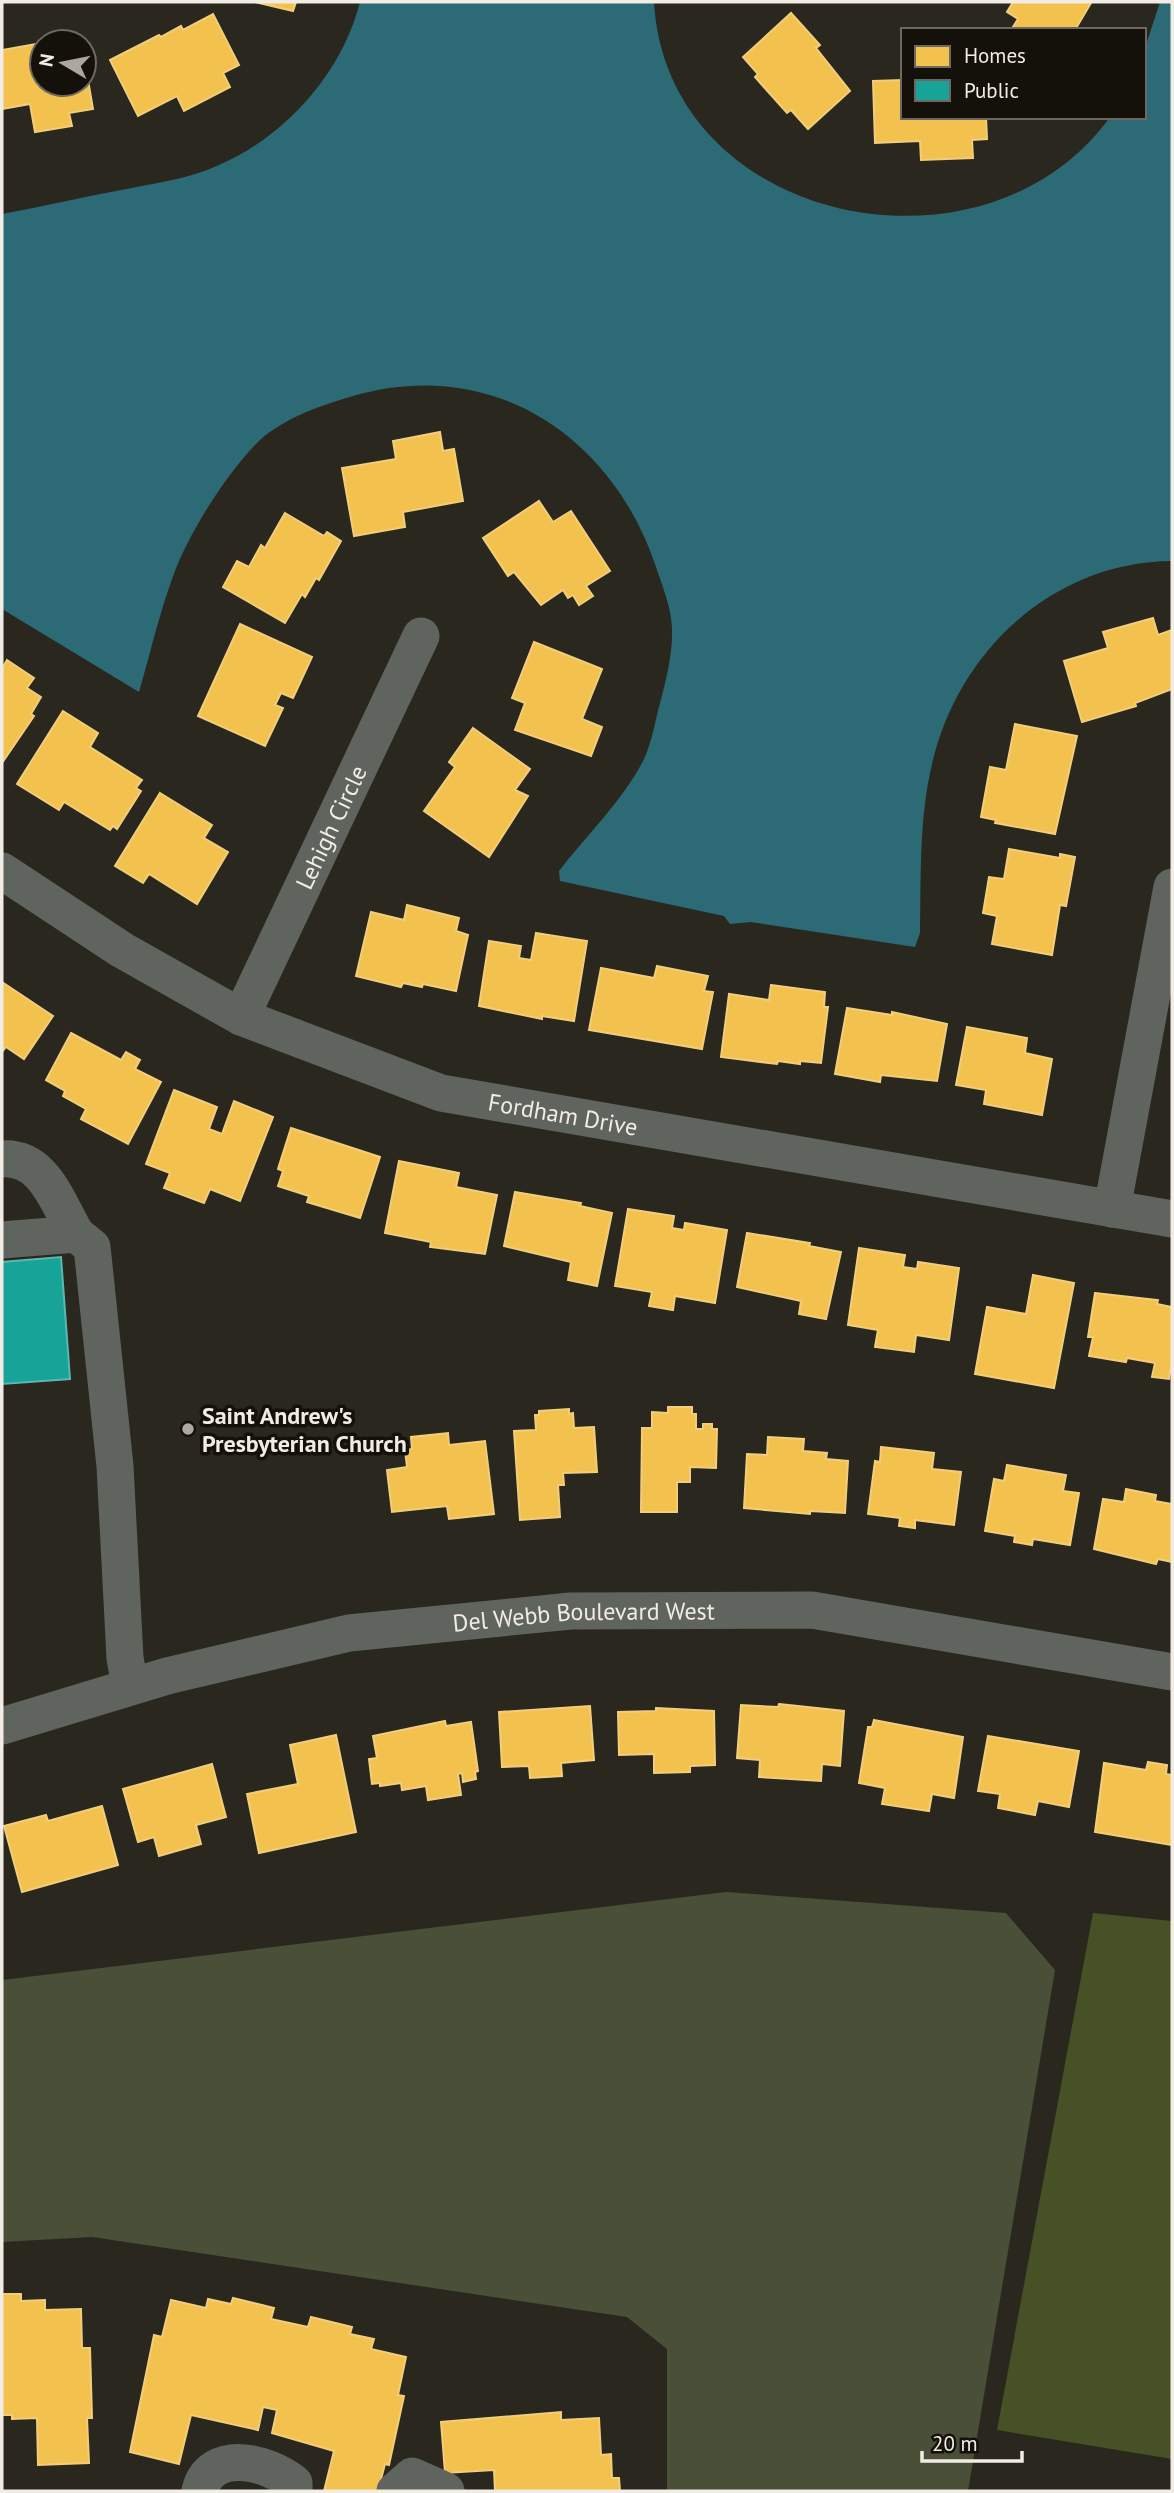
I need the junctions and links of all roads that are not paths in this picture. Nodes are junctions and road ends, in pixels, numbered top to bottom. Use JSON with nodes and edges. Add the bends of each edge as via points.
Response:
{"nodes":[{"id":1,"x":421,"y":636,"type":"dead end"},
{"id":2,"x":2,"y":871,"type":"edge"},
{"id":3,"x":1172,"y":887,"type":"edge"},
{"id":4,"x":241,"y":1017,"type":"junction"},
{"id":5,"x":2,"y":1159,"type":"edge"},
{"id":6,"x":1112,"y":1209,"type":"junction"},
{"id":7,"x":1172,"y":1219,"type":"edge"},
{"id":8,"x":76,"y":1234,"type":"junction"},
{"id":9,"x":2,"y":1240,"type":"edge"},
{"id":10,"x":1172,"y":1672,"type":"edge"},
{"id":11,"x":130,"y":1686,"type":"junction"},
{"id":12,"x":2,"y":1726,"type":"edge"},
{"id":13,"x":200,"y":2491,"type":"edge"},
{"id":14,"x":293,"y":2491,"type":"edge"},
{"id":15,"x":395,"y":2491,"type":"edge"},
{"id":16,"x":446,"y":2491,"type":"edge"}],
"edges":[{"from":1,"to":4,"type":"street","name":"Lehigh Circle"},
{"from":2,"to":4,"type":"street","name":"Fordham Drive","via":[[121,950]]},
{"from":3,"to":6,"type":"street"},
{"from":4,"to":6,"type":"street","name":"Fordham Drive","via":[[441,1093]]},
{"from":5,"to":8,"type":"street","via":[[31,1163]]},
{"from":6,"to":7,"type":"street","name":"Fordham Drive"},
{"from":8,"to":9,"type":"street"},
{"from":8,"to":11,"type":"street","via":[[92,1247],[115,1466]]},
{"from":10,"to":11,"type":"street","name":"Del Webb Boulevard West","via":[[812,1610],[571,1611],[349,1633]]},
{"from":11,"to":12,"type":"street","name":"Del Webb Boulevard West"},
{"from":13,"to":14,"type":"street","via":[[203,2477],[230,2460],[282,2473],[294,2483]]},
{"from":15,"to":16,"type":"street","via":[[412,2476]]}]}
